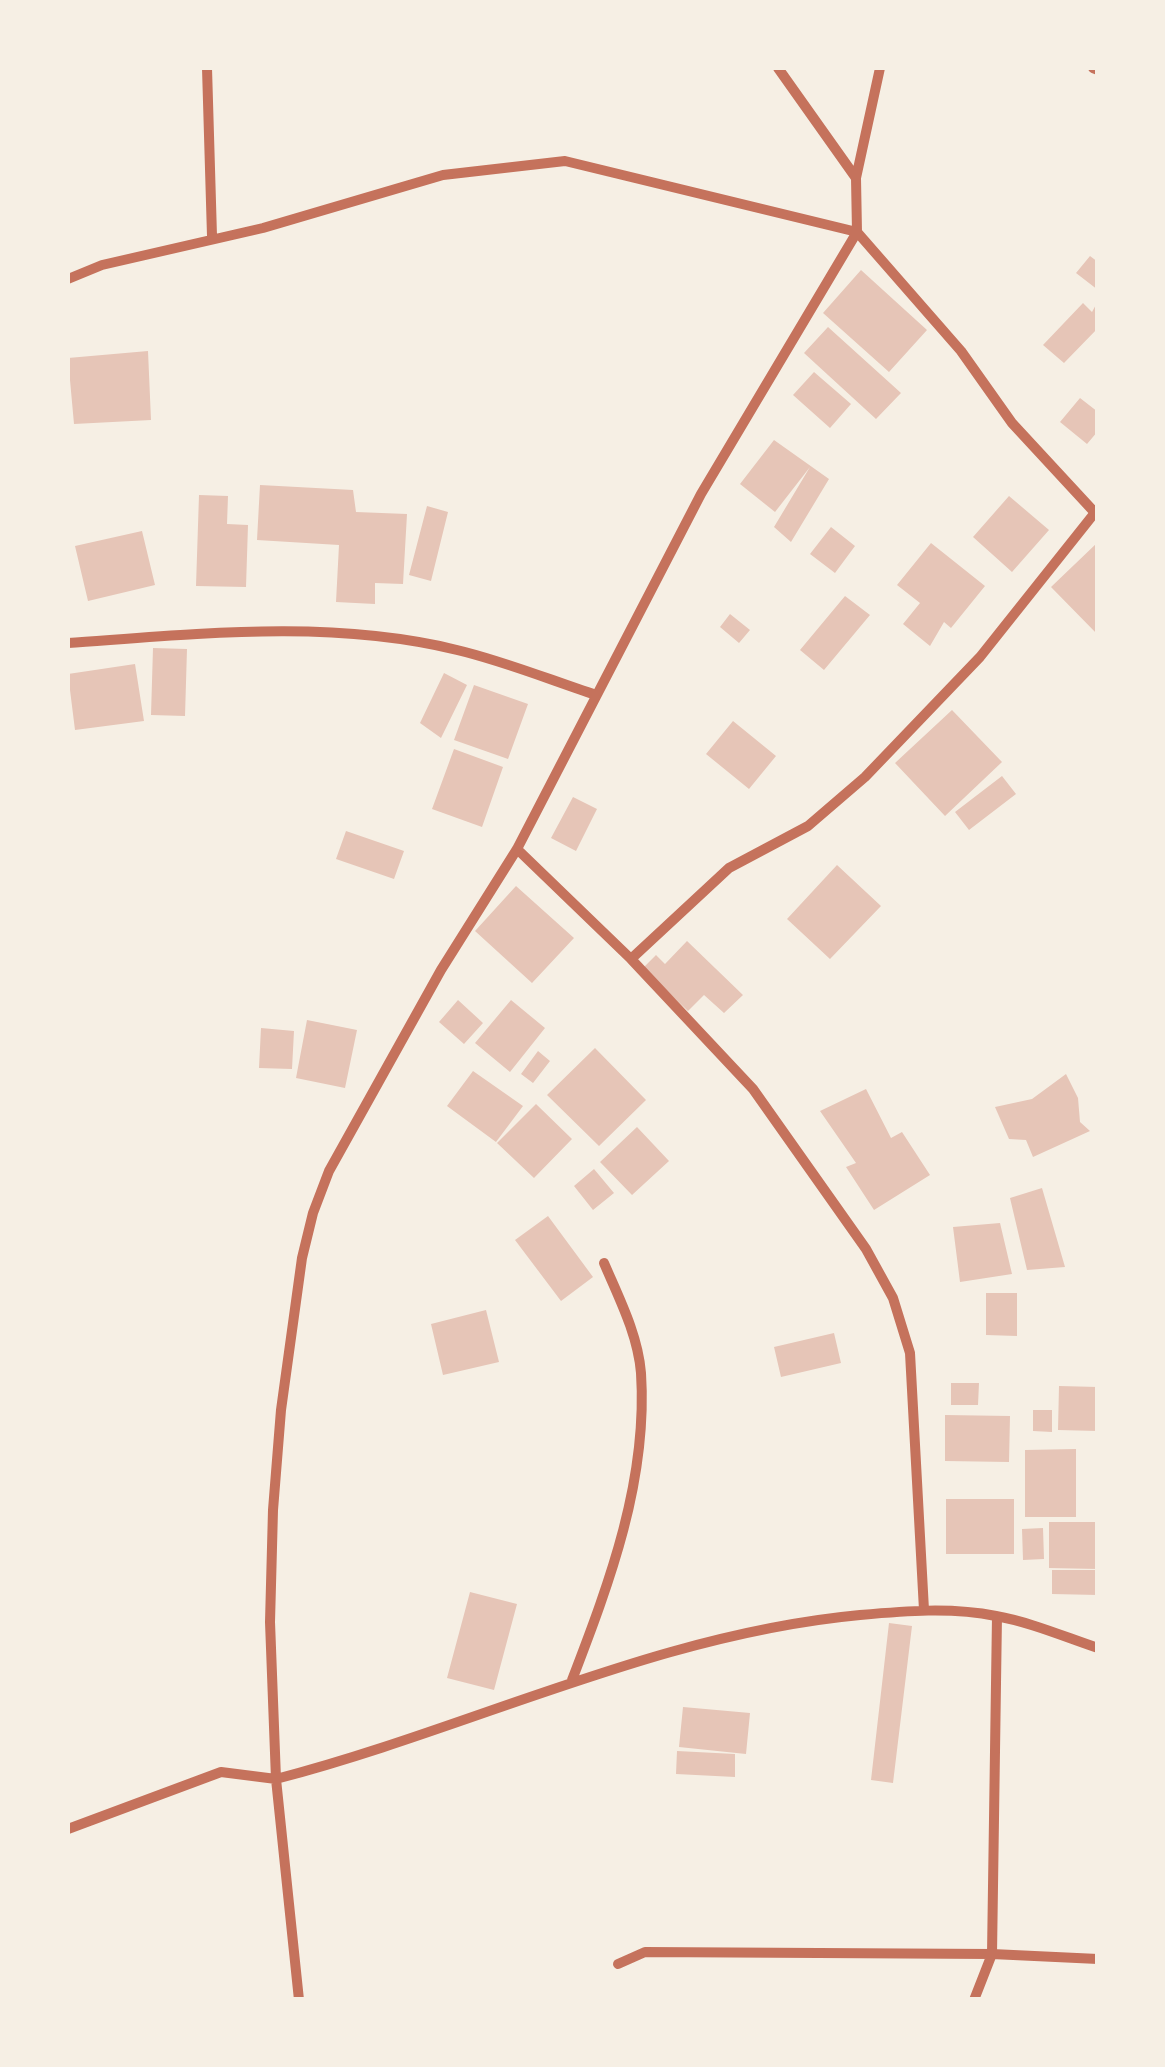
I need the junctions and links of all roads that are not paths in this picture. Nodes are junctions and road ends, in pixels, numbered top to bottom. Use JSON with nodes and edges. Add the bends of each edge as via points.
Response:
{"nodes":[{"id":1,"x":207,"y":68,"type":"edge"},
{"id":2,"x":778,"y":68,"type":"edge"},
{"id":3,"x":880,"y":68,"type":"edge"},
{"id":4,"x":856,"y":178,"type":"junction"},
{"id":5,"x":857,"y":232,"type":"junction"},
{"id":6,"x":212,"y":236,"type":"junction"},
{"id":7,"x":68,"y":279,"type":"edge"},
{"id":8,"x":1097,"y":513,"type":"edge"},
{"id":9,"x":68,"y":642,"type":"edge"},
{"id":10,"x":596,"y":695,"type":"junction"},
{"id":11,"x":517,"y":849,"type":"junction"},
{"id":12,"x":631,"y":959,"type":"junction"},
{"id":13,"x":604,"y":1263,"type":"dead end"},
{"id":14,"x":924,"y":1610,"type":"junction"},
{"id":15,"x":997,"y":1616,"type":"junction"},
{"id":16,"x":1098,"y":1648,"type":"edge"},
{"id":17,"x":572,"y":1680,"type":"junction"},
{"id":18,"x":276,"y":1779,"type":"junction"},
{"id":19,"x":68,"y":1829,"type":"edge"},
{"id":20,"x":992,"y":1954,"type":"junction"},
{"id":21,"x":1098,"y":1958,"type":"edge"},
{"id":22,"x":618,"y":1964,"type":"dead end"},
{"id":23,"x":299,"y":2000,"type":"edge"},
{"id":24,"x":974,"y":2000,"type":"edge"}],
"edges":[{"from":1,"to":6,"type":"street"},
{"from":2,"to":4,"type":"street"},
{"from":3,"to":4,"type":"street"},
{"from":4,"to":5,"type":"street"},
{"from":5,"to":6,"type":"street","via":[[565,161],[443,174],[263,228]]},
{"from":5,"to":8,"type":"street","via":[[961,352],[1012,423]]},
{"from":5,"to":10,"type":"street","via":[[702,494]]},
{"from":6,"to":7,"type":"street"},
{"from":8,"to":12,"type":"street","via":[[980,657],[865,777],[808,826],[729,868]]},
{"from":9,"to":10,"type":"street","via":[[246,631],[348,634],[457,650]]},
{"from":10,"to":11,"type":"street"},
{"from":11,"to":12,"type":"street"},
{"from":11,"to":18,"type":"street","via":[[329,1171],[313,1214],[280,1410],[272,1510]]},
{"from":12,"to":14,"type":"street","via":[[754,1089],[893,1298],[910,1354]]},
{"from":13,"to":17,"type":"street","via":[[628,1318],[641,1372],[634,1486],[612,1576]]},
{"from":14,"to":15,"type":"street"},
{"from":14,"to":17,"type":"street","via":[[802,1621]]},
{"from":15,"to":16,"type":"street"},
{"from":15,"to":20,"type":"street"},
{"from":17,"to":18,"type":"street","via":[[408,1741]]},
{"from":18,"to":19,"type":"street","via":[[221,1772]]},
{"from":18,"to":23,"type":"street"},
{"from":20,"to":21,"type":"street"},
{"from":20,"to":22,"type":"street","via":[[646,1952]]},
{"from":20,"to":24,"type":"street"}]}
